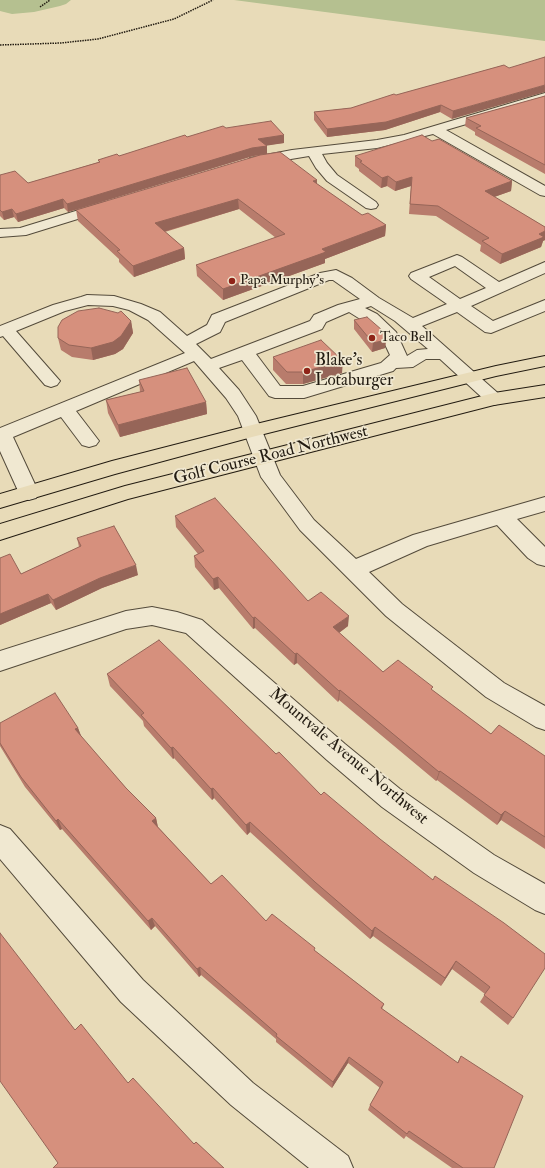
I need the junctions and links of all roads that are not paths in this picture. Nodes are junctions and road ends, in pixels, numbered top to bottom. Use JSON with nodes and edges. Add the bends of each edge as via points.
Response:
{"nodes":[{"id":1,"x":545,"y":97,"type":"edge"},
{"id":2,"x":434,"y":129,"type":"junction"},
{"id":3,"x":314,"y":152,"type":"junction"},
{"id":4,"x":240,"y":165,"type":"edge"},
{"id":5,"x":545,"y":192,"type":"edge"},
{"id":6,"x":120,"y":202,"type":"edge"},
{"id":7,"x":371,"y":205,"type":"dead end"},
{"id":8,"x":0,"y":234,"type":"edge"},
{"id":9,"x":545,"y":267,"type":"edge"},
{"id":10,"x":498,"y":289,"type":"junction"},
{"id":11,"x":373,"y":301,"type":"junction"},
{"id":12,"x":459,"y":305,"type":"junction"},
{"id":13,"x":545,"y":305,"type":"edge"},
{"id":14,"x":351,"y":306,"type":"junction"},
{"id":15,"x":411,"y":325,"type":"junction"},
{"id":16,"x":3,"y":331,"type":"edge"},
{"id":17,"x":245,"y":352,"type":"junction"},
{"id":18,"x":197,"y":354,"type":"junction"},
{"id":19,"x":444,"y":354,"type":"junction"},
{"id":20,"x":545,"y":361,"type":"edge"},
{"id":21,"x":391,"y":363,"type":"junction"},
{"id":22,"x":471,"y":377,"type":"junction"},
{"id":23,"x":52,"y":381,"type":"dead end"},
{"id":24,"x":545,"y":391,"type":"edge"},
{"id":25,"x":494,"y":400,"type":"junction"},
{"id":26,"x":64,"y":408,"type":"junction"},
{"id":27,"x":252,"y":431,"type":"junction"},
{"id":28,"x":90,"y":441,"type":"dead end"},
{"id":29,"x":264,"y":457,"type":"junction"},
{"id":30,"x":29,"y":493,"type":"junction"},
{"id":31,"x":0,"y":501,"type":"edge"},
{"id":32,"x":545,"y":504,"type":"edge"},
{"id":33,"x":501,"y":516,"type":"junction"},
{"id":34,"x":0,"y":532,"type":"edge"},
{"id":35,"x":545,"y":558,"type":"edge"},
{"id":36,"x":352,"y":570,"type":"junction"},
{"id":37,"x":0,"y":661,"type":"edge"},
{"id":38,"x":545,"y":719,"type":"edge"},
{"id":39,"x":0,"y":838,"type":"edge"},
{"id":40,"x":545,"y":900,"type":"edge"},
{"id":41,"x":336,"y":1168,"type":"edge"}],
"edges":[{"from":1,"to":2,"type":"street"},
{"from":2,"to":3,"type":"street","via":[[377,144]]},
{"from":2,"to":5,"type":"street"},
{"from":3,"to":4,"type":"street"},
{"from":3,"to":7,"type":"street","via":[[332,178]]},
{"from":6,"to":8,"type":"street","via":[[21,232]]},
{"from":9,"to":10,"type":"street"},
{"from":10,"to":12,"type":"street"},
{"from":10,"to":12,"type":"street","via":[[457,260],[417,276]]},
{"from":11,"to":14,"type":"street"},
{"from":11,"to":15,"type":"street"},
{"from":11,"to":18,"type":"street","via":[[341,278],[326,276],[218,319]]},
{"from":12,"to":13,"type":"street","via":[[491,328]]},
{"from":12,"to":15,"type":"street"},
{"from":14,"to":17,"type":"street","via":[[320,319],[316,326]]},
{"from":14,"to":21,"type":"street","via":[[371,318],[390,336],[399,356]]},
{"from":15,"to":19,"type":"street"},
{"from":16,"to":18,"type":"street","via":[[59,308],[87,300],[114,301],[134,306],[154,316]]},
{"from":16,"to":23,"type":"street"},
{"from":17,"to":18,"type":"street"},
{"from":17,"to":21,"type":"street","via":[[275,392],[304,392],[387,367]]},
{"from":18,"to":26,"type":"street"},
{"from":18,"to":27,"type":"street","via":[[233,394],[247,416]]},
{"from":19,"to":21,"type":"street","via":[[423,354],[407,363]]},
{"from":19,"to":22,"type":"street"},
{"from":20,"to":22,"type":"main road","name":"Golf Course Road Northwest"},
{"from":22,"to":25,"type":"street"},
{"from":22,"to":27,"type":"main road","name":"Golf Course Road Northwest"},
{"from":24,"to":25,"type":"main road","name":"Golf Course Road Northwest"},
{"from":25,"to":29,"type":"main road","name":"Golf Course Road Northwest"},
{"from":26,"to":28,"type":"street"},
{"from":26,"to":30,"type":"street","via":[[2,434]]},
{"from":27,"to":29,"type":"street"},
{"from":27,"to":30,"type":"main road","name":"Golf Course Road Northwest"},
{"from":29,"to":34,"type":"main road","name":"Golf Course Road Northwest","via":[[125,493]]},
{"from":29,"to":36,"type":"street","via":[[270,477],[307,525]]},
{"from":30,"to":31,"type":"main road","name":"Golf Course Road Northwest"},
{"from":32,"to":33,"type":"street"},
{"from":33,"to":35,"type":"street"},
{"from":33,"to":36,"type":"street","via":[[420,540]]},
{"from":36,"to":38,"type":"street","via":[[394,610],[489,686]]},
{"from":37,"to":40,"type":"street","name":"Mountvale Avenue Northwest","via":[[126,620],[152,616],[194,626],[391,798],[484,864]]},
{"from":39,"to":41,"type":"street","via":[[132,991],[242,1094]]}]}
